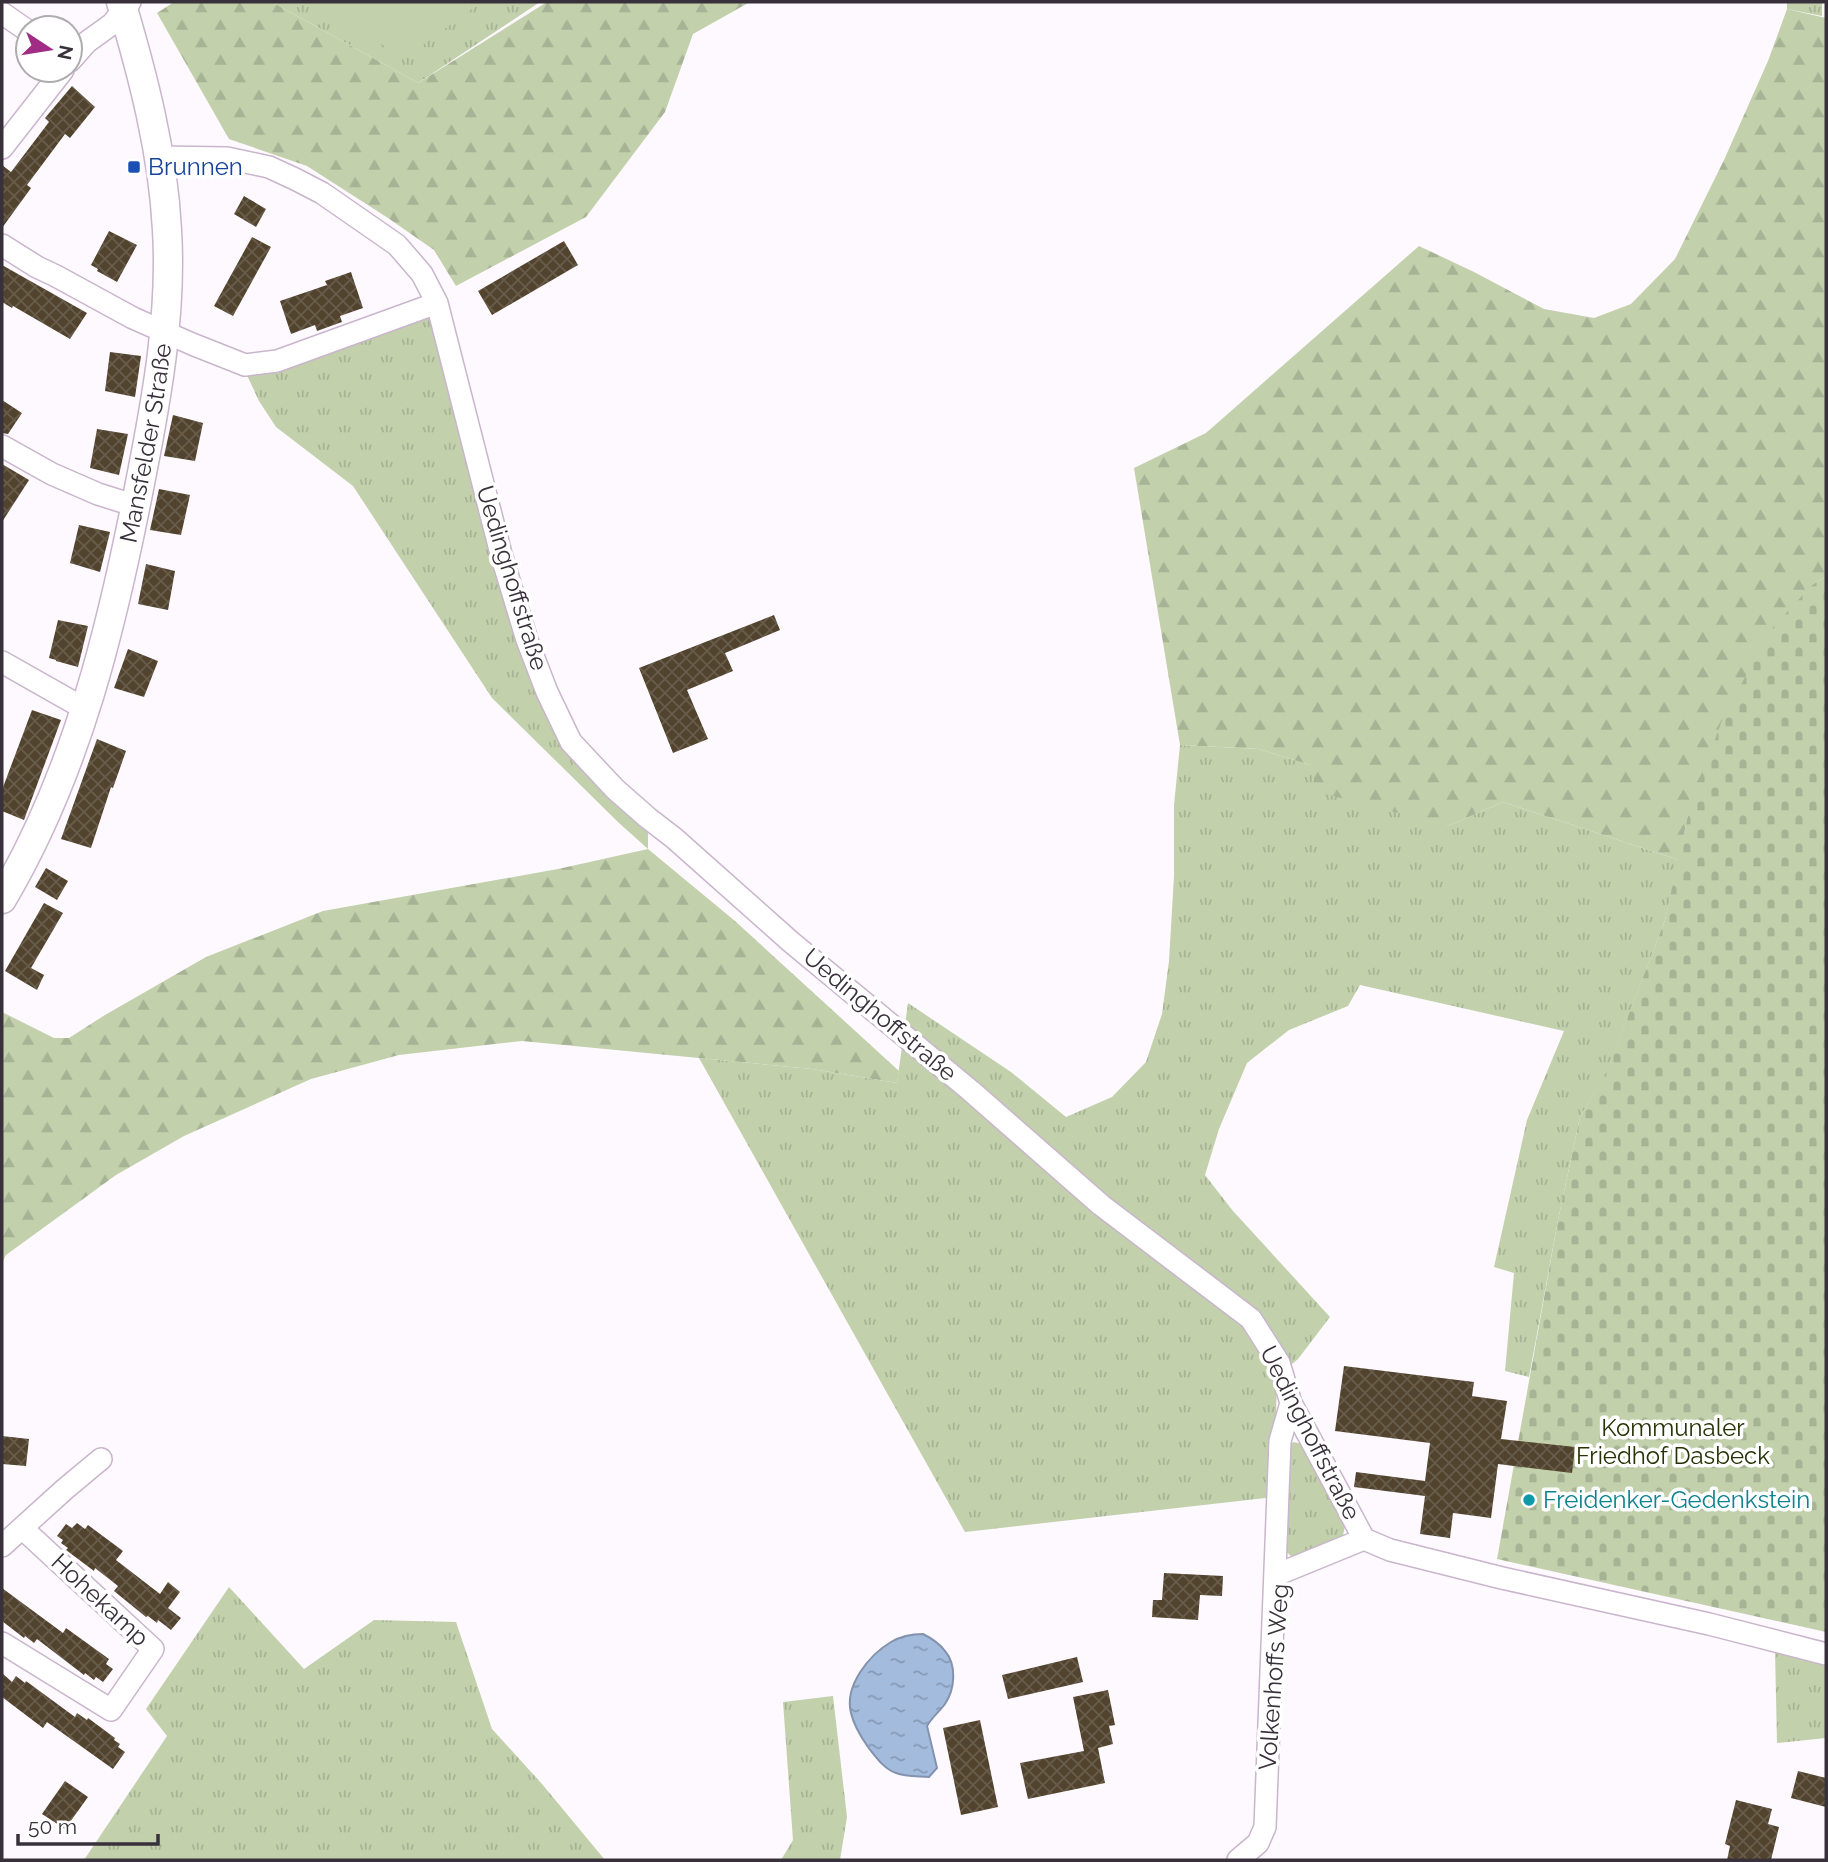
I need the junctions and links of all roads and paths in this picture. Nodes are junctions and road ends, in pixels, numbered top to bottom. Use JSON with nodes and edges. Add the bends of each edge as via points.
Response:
{"nodes":[{"id":1,"x":125,"y":5,"type":"edge"},
{"id":2,"x":84,"y":45,"type":"edge"},
{"id":3,"x":52,"y":84,"type":"edge"},
{"id":4,"x":2,"y":148,"type":"edge"},
{"id":5,"x":159,"y":157,"type":"junction"},
{"id":6,"x":2,"y":245,"type":"edge"},
{"id":7,"x":437,"y":303,"type":"junction"},
{"id":8,"x":164,"y":331,"type":"junction"},
{"id":9,"x":2,"y":446,"type":"edge"},
{"id":10,"x":136,"y":506,"type":"junction"},
{"id":11,"x":2,"y":662,"type":"edge"},
{"id":12,"x":85,"y":709,"type":"junction"},
{"id":13,"x":2,"y":899,"type":"edge"},
{"id":14,"x":1291,"y":1403,"type":"junction"},
{"id":15,"x":101,"y":1459,"type":"dead end"},
{"id":16,"x":22,"y":1528,"type":"junction"},
{"id":17,"x":1364,"y":1539,"type":"junction"},
{"id":18,"x":2,"y":1546,"type":"edge"},
{"id":19,"x":1276,"y":1575,"type":"junction"},
{"id":20,"x":2,"y":1643,"type":"edge"},
{"id":21,"x":1826,"y":1654,"type":"edge"},
{"id":22,"x":1238,"y":1860,"type":"edge"}],
"edges":[{"from":1,"to":2,"type":"street","via":[[112,24]]},
{"from":1,"to":5,"type":"street","name":"Mansfelder Straße"},
{"from":3,"to":4,"type":"street"},
{"from":5,"to":7,"type":"street","name":"Uedinghoffstraße","via":[[227,158],[295,178],[397,245],[422,274]]},
{"from":5,"to":8,"type":"street","name":"Mansfelder Straße","via":[[167,229]]},
{"from":6,"to":8,"type":"street"},
{"from":7,"to":8,"type":"street","via":[[277,361],[245,365]]},
{"from":7,"to":14,"type":"street","name":"Uedinghoffstraße","via":[[527,640],[571,742],[615,789],[791,942],[1101,1205],[1251,1319],[1279,1363]]},
{"from":8,"to":10,"type":"street","name":"Mansfelder Straße"},
{"from":9,"to":10,"type":"street","via":[[52,474]]},
{"from":10,"to":12,"type":"street","name":"Mansfelder Straße"},
{"from":11,"to":12,"type":"street"},
{"from":12,"to":13,"type":"street","name":"Mansfelder Straße","via":[[56,791]]},
{"from":14,"to":17,"type":"street","name":"Uedinghoffstraße"},
{"from":14,"to":19,"type":"street","via":[[1280,1441]]},
{"from":15,"to":16,"type":"street"},
{"from":16,"to":18,"type":"street"},
{"from":16,"to":20,"type":"street","name":"Hohekamp","via":[[153,1649],[111,1710]]},
{"from":17,"to":19,"type":"street","name":"Volkenhoffs Weg"},
{"from":17,"to":21,"type":"street","name":"Uedinghoffstraße","via":[[1390,1550],[1502,1578]]},
{"from":19,"to":22,"type":"street","name":"Volkenhoffs Weg","via":[[1265,1827],[1258,1843]]}]}
